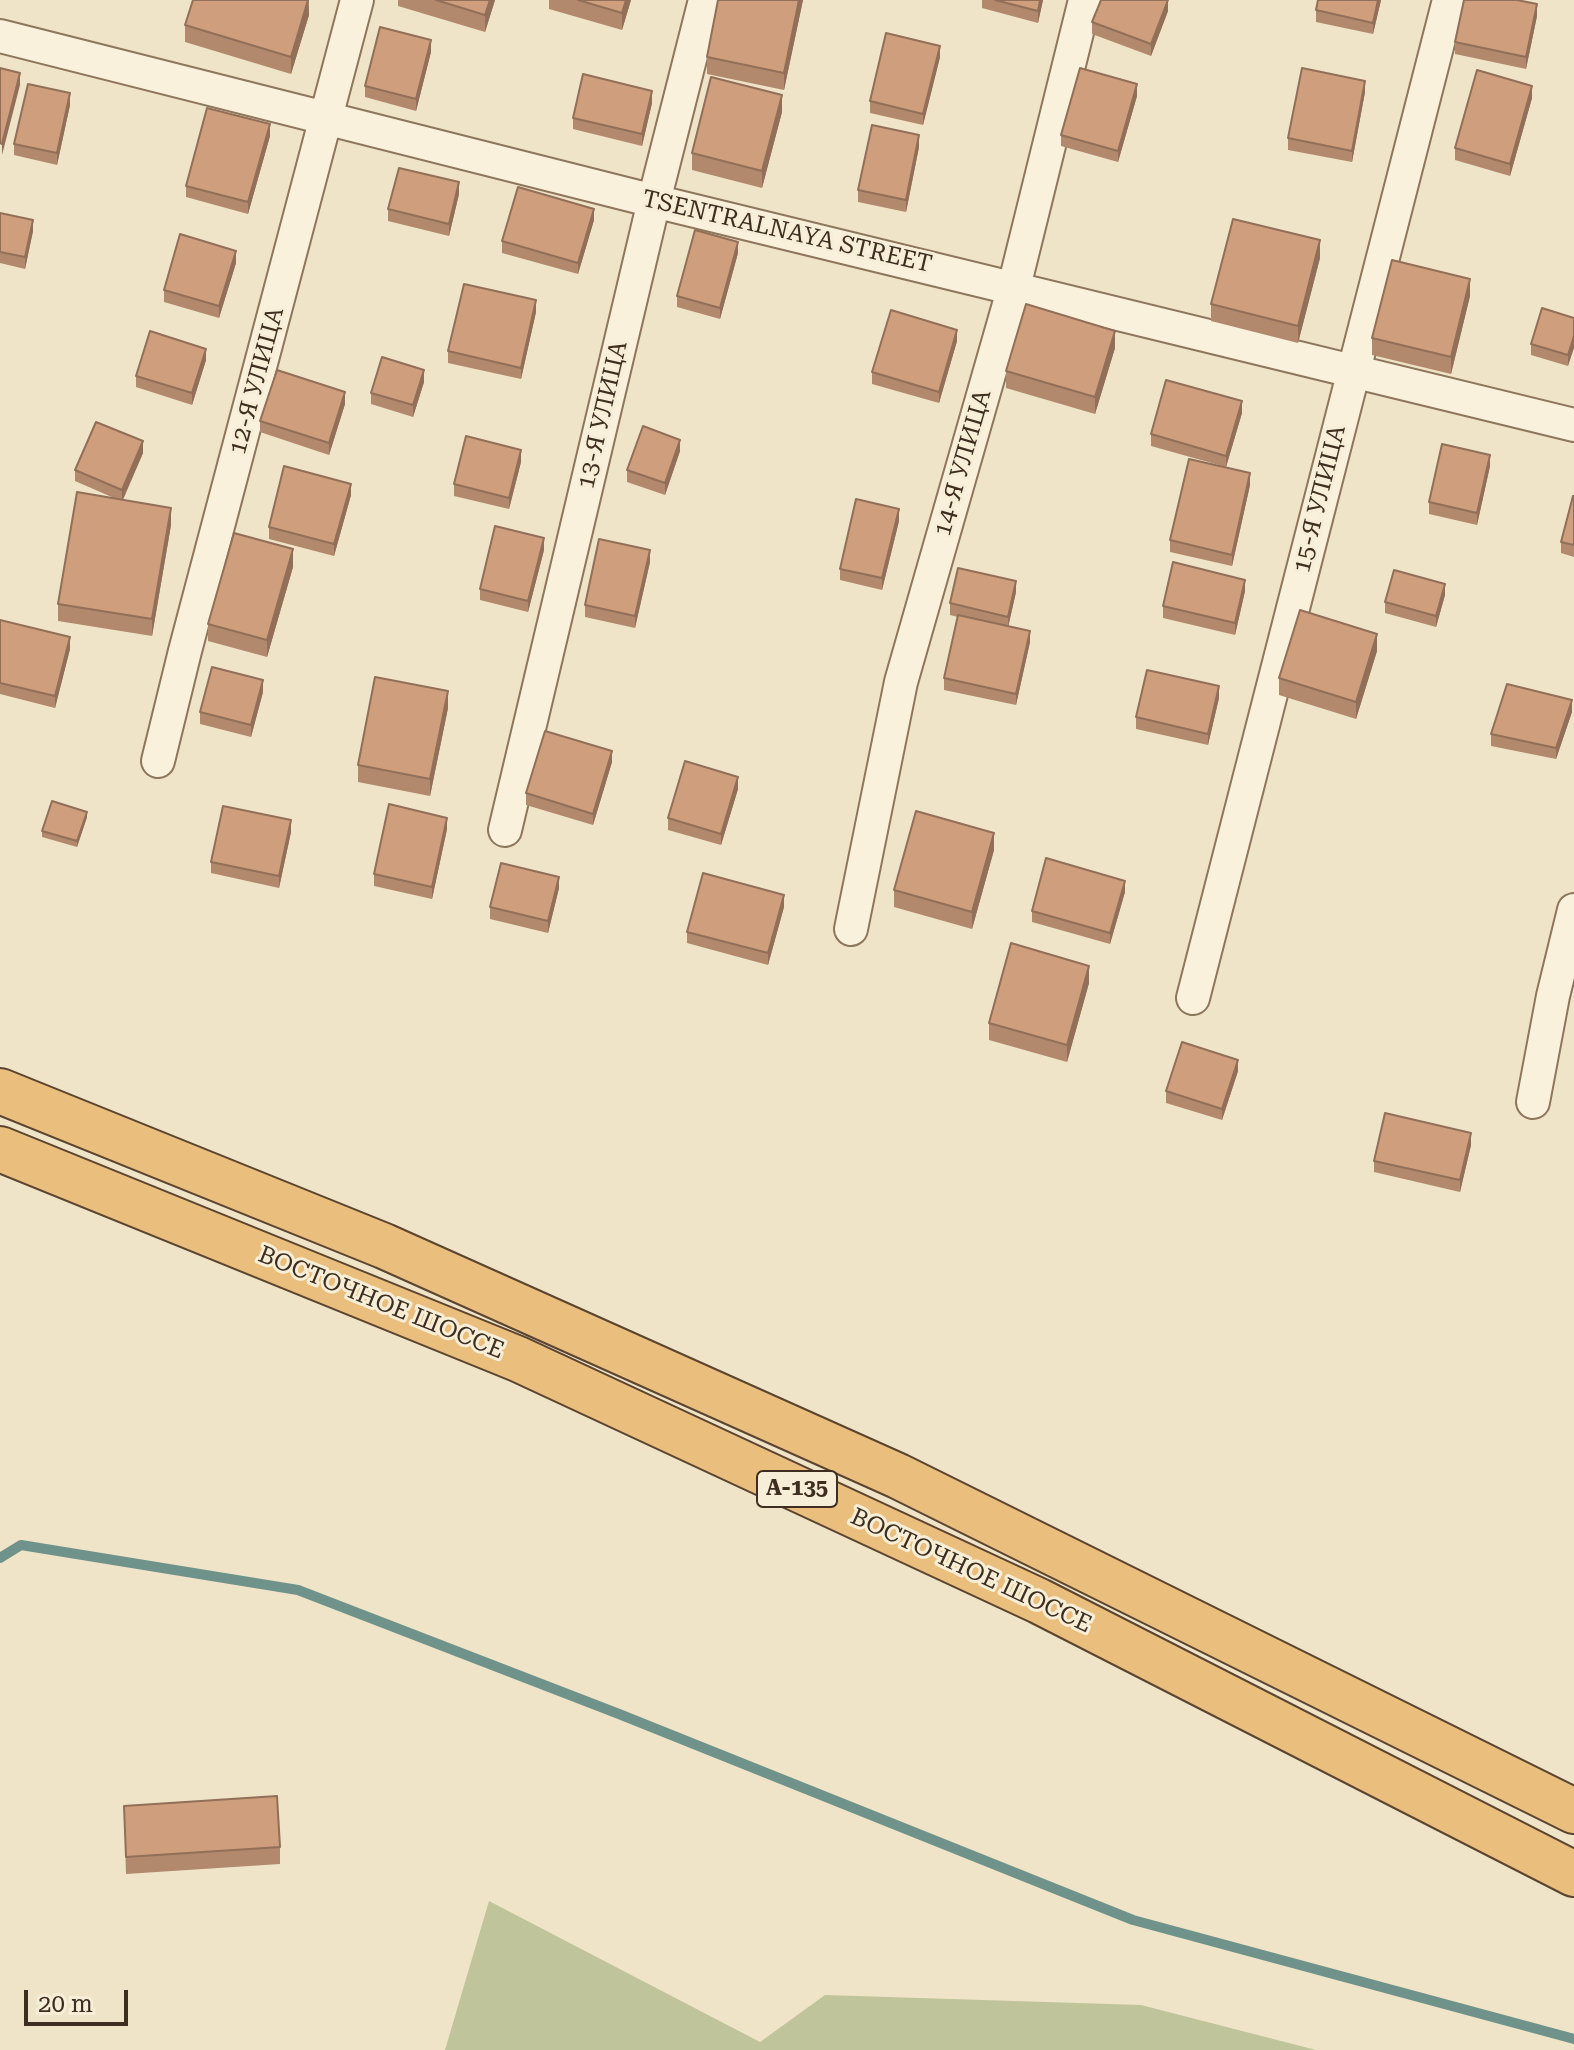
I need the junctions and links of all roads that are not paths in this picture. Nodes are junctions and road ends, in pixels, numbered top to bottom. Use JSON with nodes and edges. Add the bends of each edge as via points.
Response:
{"nodes":[{"id":1,"x":357,"y":0,"type":"edge"},
{"id":2,"x":705,"y":0,"type":"edge"},
{"id":3,"x":1085,"y":0,"type":"edge"},
{"id":4,"x":1449,"y":0,"type":"edge"},
{"id":5,"x":0,"y":36,"type":"edge"},
{"id":6,"x":328,"y":117,"type":"junction"},
{"id":7,"x":654,"y":201,"type":"junction"},
{"id":8,"x":1014,"y":287,"type":"junction"},
{"id":9,"x":1352,"y":370,"type":"junction"},
{"id":10,"x":1574,"y":425,"type":"edge"},
{"id":11,"x":158,"y":761,"type":"dead end"},
{"id":12,"x":505,"y":830,"type":"dead end"},
{"id":13,"x":1574,"y":910,"type":"edge"},
{"id":14,"x":851,"y":929,"type":"dead end"},
{"id":15,"x":1193,"y":998,"type":"dead end"},
{"id":16,"x":0,"y":1091,"type":"edge"},
{"id":17,"x":1533,"y":1102,"type":"dead end"},
{"id":18,"x":0,"y":1149,"type":"edge"},
{"id":19,"x":1574,"y":1811,"type":"edge"},
{"id":20,"x":1574,"y":1874,"type":"edge"}],
"edges":[{"from":1,"to":6,"type":"street","name":"12-Я УЛИЦА"},
{"from":2,"to":7,"type":"street","name":"13-Я УЛИЦА"},
{"from":3,"to":8,"type":"street","name":"14-Я УЛИЦА"},
{"from":4,"to":9,"type":"street","name":"15-Я УЛИЦА"},
{"from":5,"to":6,"type":"street","name":"TSENTRALNAYA STREET"},
{"from":6,"to":7,"type":"street","name":"TSENTRALNAYA STREET"},
{"from":6,"to":11,"type":"street","name":"12-Я УЛИЦА"},
{"from":7,"to":8,"type":"street","name":"TSENTRALNAYA STREET"},
{"from":7,"to":12,"type":"street","name":"13-Я УЛИЦА"},
{"from":8,"to":9,"type":"street","name":"TSENTRALNAYA STREET"},
{"from":8,"to":14,"type":"street","name":"14-Я УЛИЦА","via":[[901,682]]},
{"from":9,"to":10,"type":"street","name":"TSENTRALNAYA STREET"},
{"from":9,"to":15,"type":"street","name":"15-Я УЛИЦА"},
{"from":13,"to":17,"type":"street"},
{"from":16,"to":19,"type":"highway","name":"ВОСТОЧНОЕ ШОССЕ","number":"А-135","via":[[384,1246],[898,1476]]},
{"from":18,"to":20,"type":"highway","name":"ВОСТОЧНОЕ ШОССЕ","number":"А-135","via":[[518,1359],[1039,1601]]}]}
